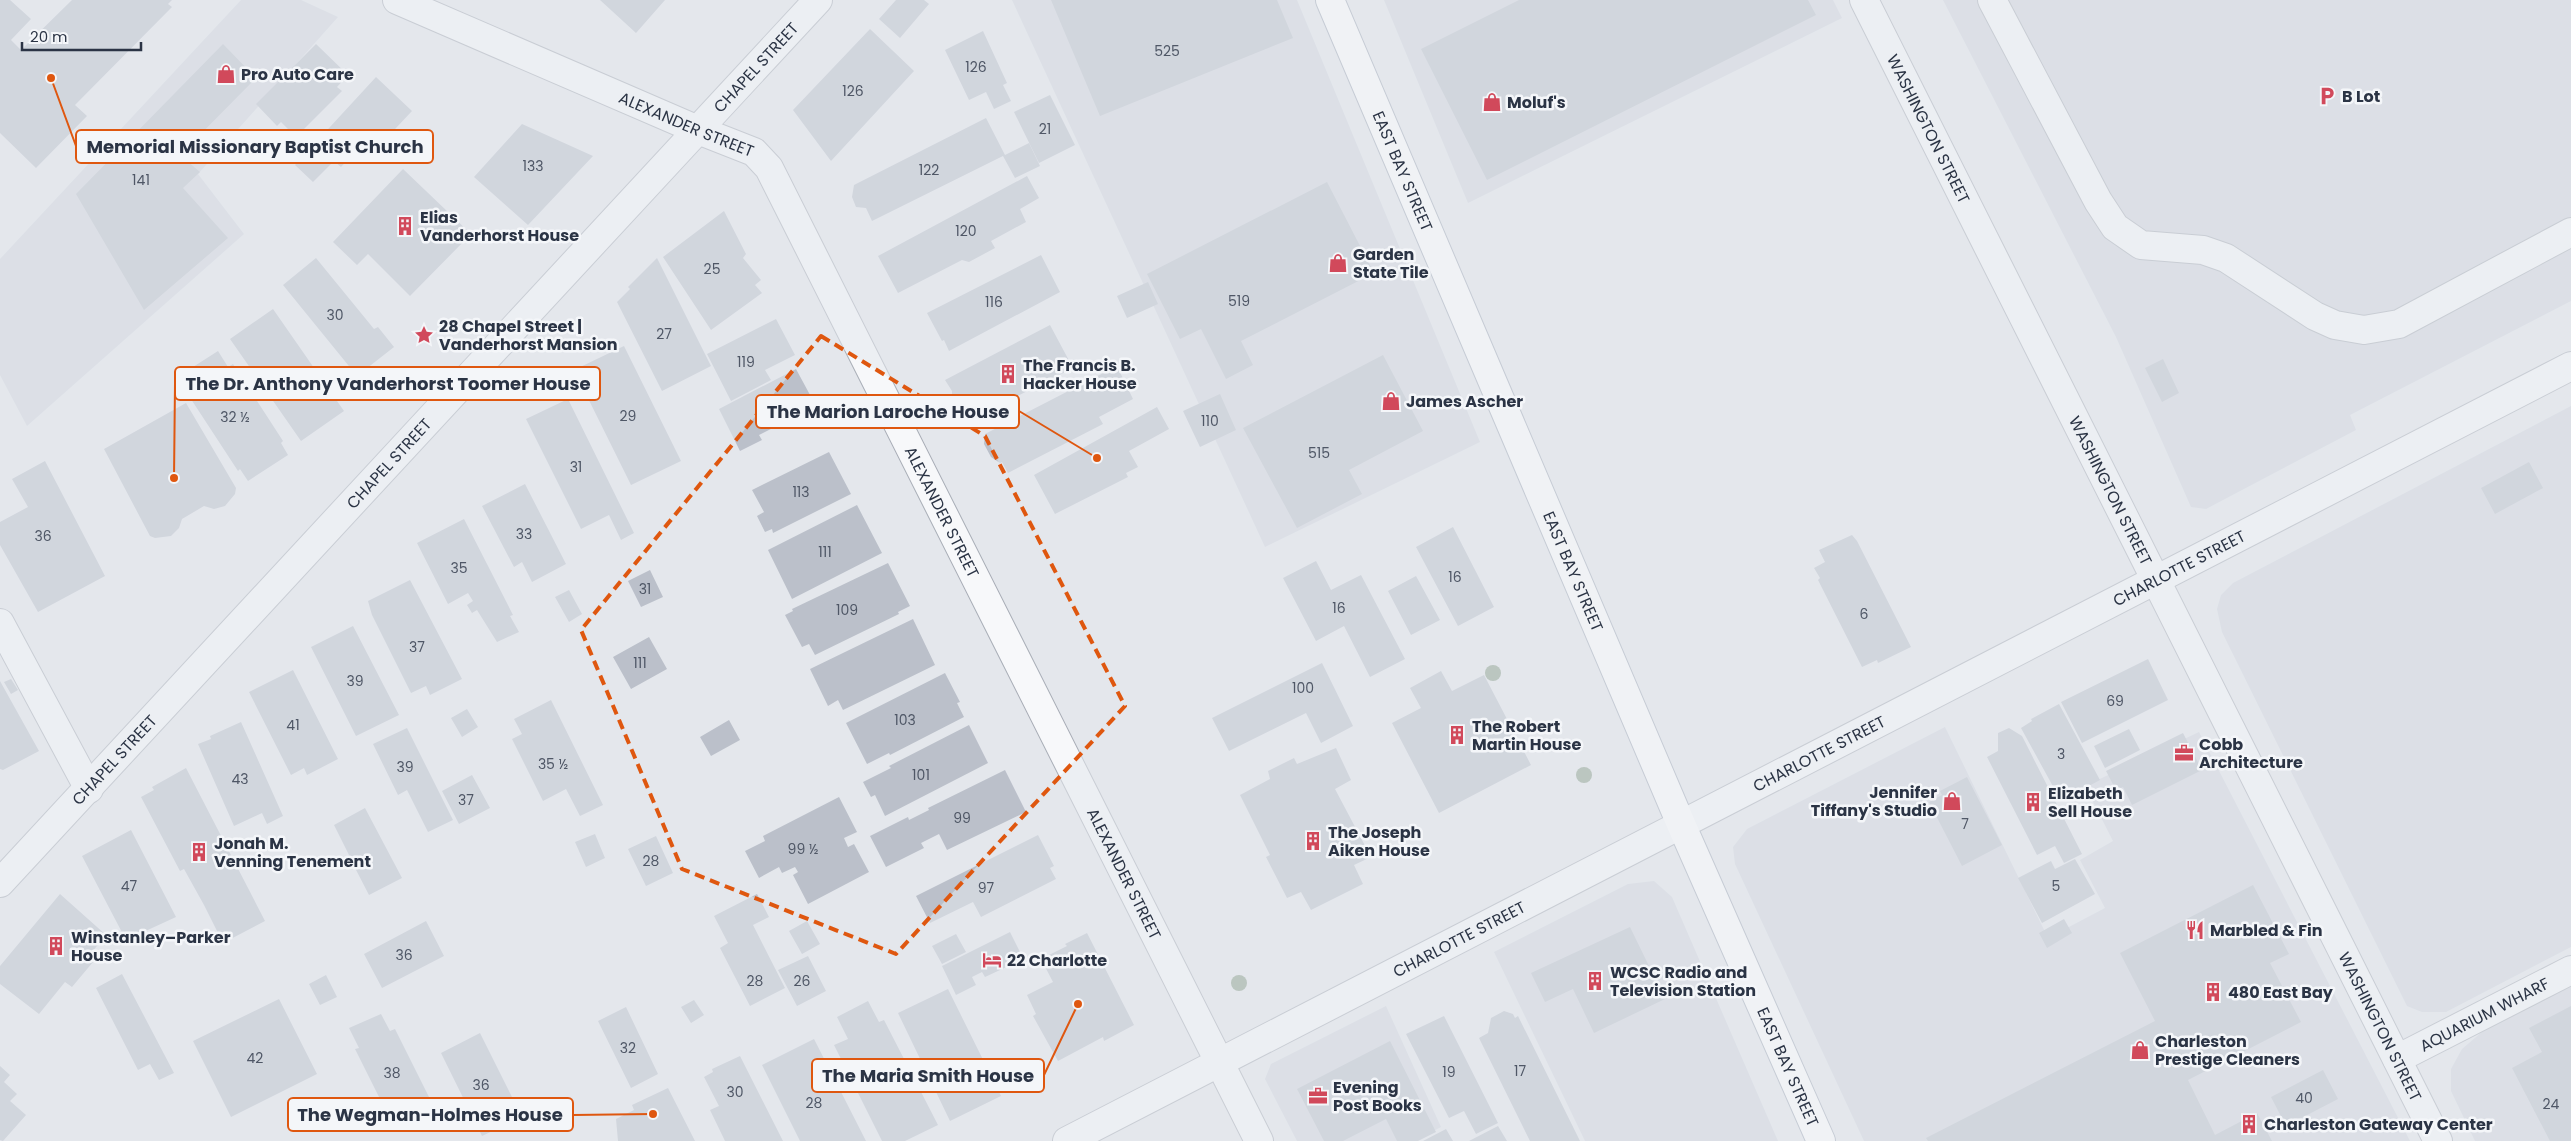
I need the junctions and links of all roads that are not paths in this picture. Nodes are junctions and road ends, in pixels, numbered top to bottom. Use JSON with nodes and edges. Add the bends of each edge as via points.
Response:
{"nodes":[{"id":1,"x":397,"y":0,"type":"edge"},
{"id":2,"x":818,"y":0,"type":"edge"},
{"id":3,"x":1330,"y":0,"type":"edge"},
{"id":4,"x":1864,"y":0,"type":"edge"},
{"id":5,"x":1992,"y":0,"type":"edge"},
{"id":6,"x":698,"y":130,"type":"junction"},
{"id":7,"x":2571,"y":232,"type":"edge"},
{"id":8,"x":2571,"y":366,"type":"edge"},
{"id":9,"x":2156,"y":580,"type":"junction"},
{"id":10,"x":0,"y":623,"type":"edge"},
{"id":11,"x":89,"y":789,"type":"junction"},
{"id":12,"x":1681,"y":824,"type":"junction"},
{"id":13,"x":1,"y":883,"type":"edge"},
{"id":14,"x":2571,"y":970,"type":"edge"},
{"id":15,"x":2397,"y":1058,"type":"junction"},
{"id":16,"x":1219,"y":1062,"type":"junction"},
{"id":17,"x":1067,"y":1141,"type":"edge"},
{"id":18,"x":1259,"y":1141,"type":"edge"},
{"id":19,"x":1821,"y":1141,"type":"edge"},
{"id":20,"x":2438,"y":1141,"type":"edge"}],
"edges":[{"from":1,"to":6,"type":"street","name":"ALEXANDER STREET"},
{"from":2,"to":6,"type":"street","name":"CHAPEL STREET"},
{"from":3,"to":12,"type":"main road","name":"EAST BAY STREET"},
{"from":4,"to":9,"type":"street","name":"WASHINGTON STREET"},
{"from":5,"to":7,"type":"street","via":[[2098,201],[2115,226],[2142,245],[2203,250],[2226,258],[2315,316],[2335,325],[2364,330],[2399,324]]},
{"from":6,"to":11,"type":"street","name":"CHAPEL STREET"},
{"from":6,"to":16,"type":"street","name":"ALEXANDER STREET","via":[[754,152],[769,168]]},
{"from":8,"to":9,"type":"street","name":"CHARLOTTE STREET"},
{"from":9,"to":12,"type":"street","name":"CHARLOTTE STREET"},
{"from":9,"to":15,"type":"street","name":"WASHINGTON STREET"},
{"from":10,"to":11,"type":"street"},
{"from":11,"to":13,"type":"street","name":"CHAPEL STREET"},
{"from":12,"to":16,"type":"street","name":"CHARLOTTE STREET"},
{"from":12,"to":19,"type":"main road","name":"EAST BAY STREET"},
{"from":14,"to":15,"type":"street","name":"AQUARIUM WHARF"},
{"from":15,"to":20,"type":"street","name":"WASHINGTON STREET"},
{"from":16,"to":17,"type":"street","name":"CHARLOTTE STREET"},
{"from":16,"to":18,"type":"street","name":"ALEXANDER STREET"}]}
